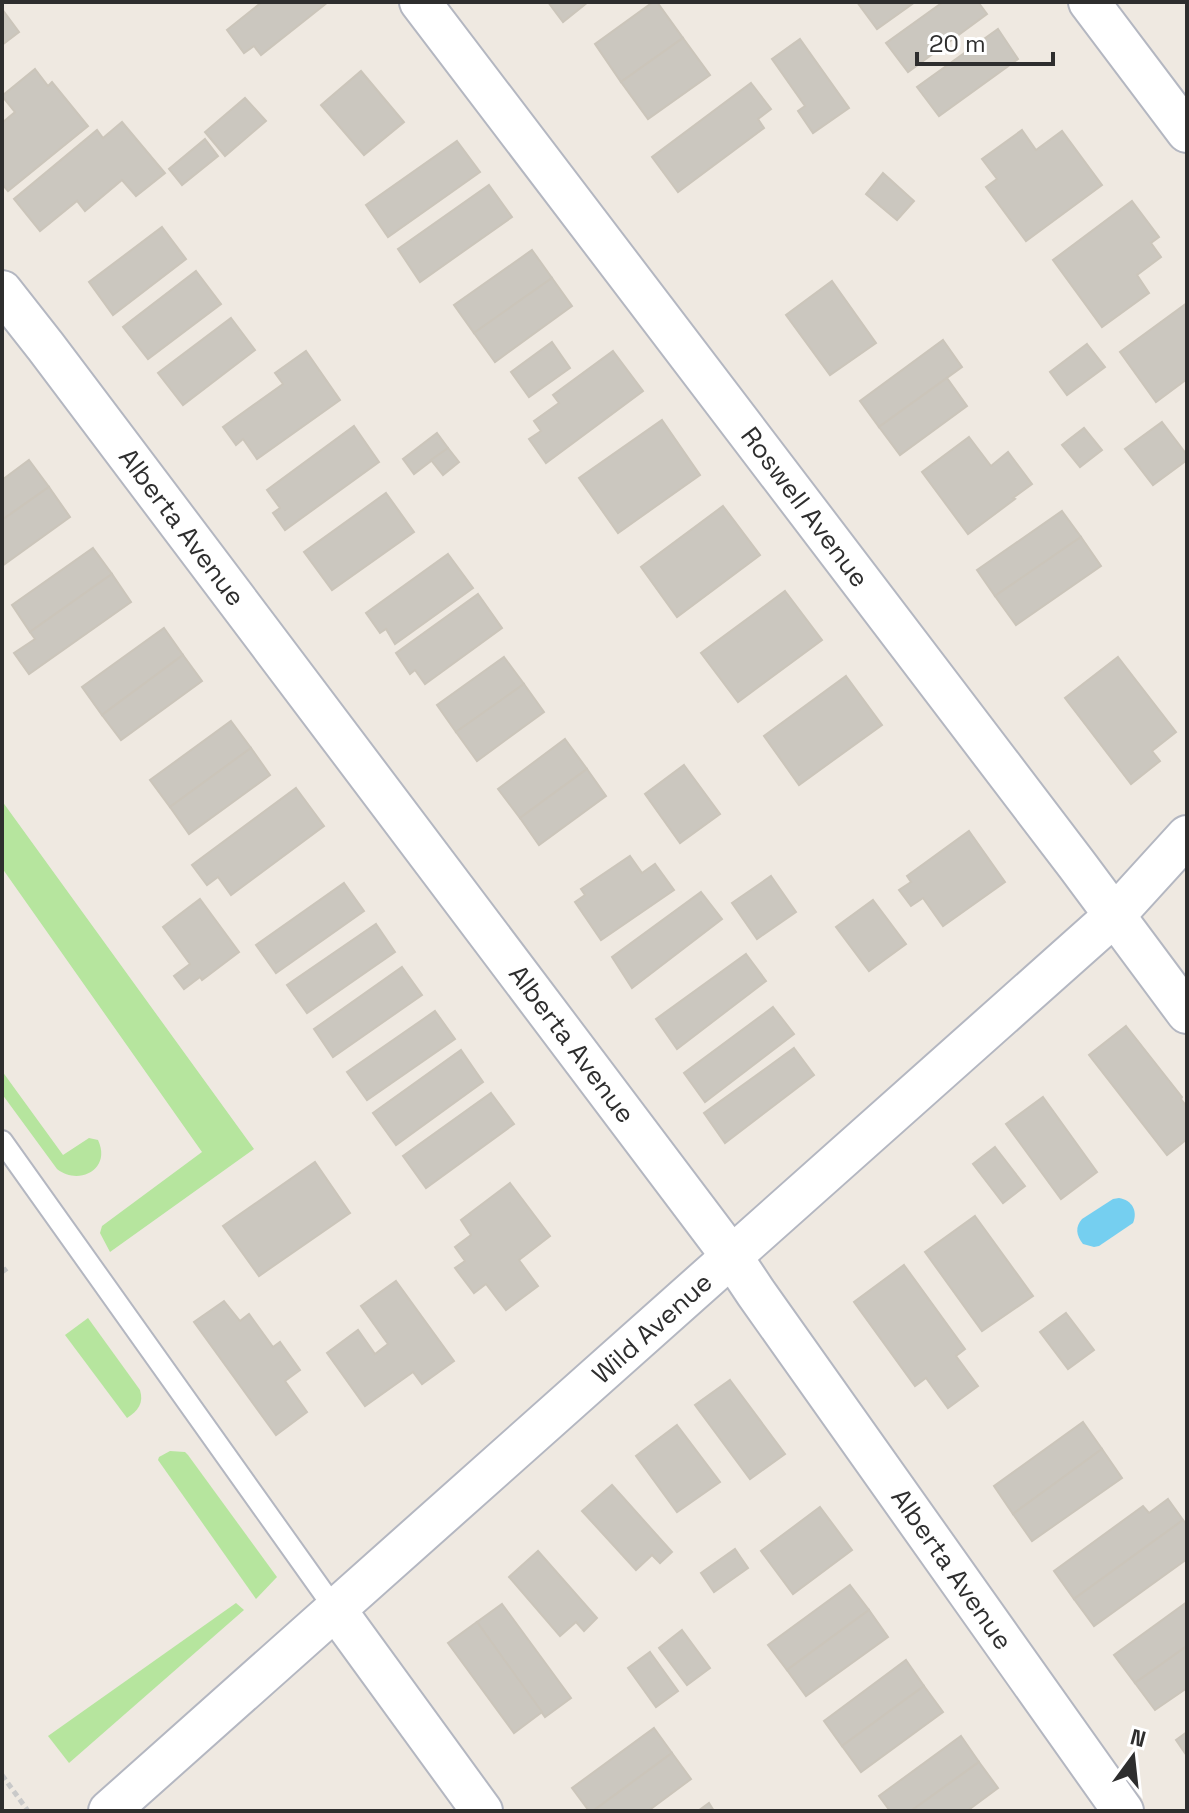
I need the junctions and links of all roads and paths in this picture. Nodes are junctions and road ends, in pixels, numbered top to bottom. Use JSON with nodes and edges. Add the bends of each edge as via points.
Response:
{"nodes":[{"id":1,"x":420,"y":2,"type":"edge"},
{"id":2,"x":1089,"y":2,"type":"edge"},
{"id":3,"x":1187,"y":132,"type":"edge"},
{"id":4,"x":2,"y":291,"type":"edge"},
{"id":5,"x":1187,"y":836,"type":"edge"},
{"id":6,"x":1115,"y":915,"type":"junction"},
{"id":7,"x":1187,"y":1013,"type":"edge"},
{"id":8,"x":2,"y":1141,"type":"edge"},
{"id":9,"x":732,"y":1257,"type":"junction"},
{"id":10,"x":9,"y":1267,"type":"dead end"},
{"id":11,"x":2,"y":1272,"type":"edge"},
{"id":12,"x":335,"y":1609,"type":"junction"},
{"id":13,"x":2,"y":1775,"type":"edge"},
{"id":14,"x":28,"y":1811,"type":"edge"},
{"id":15,"x":109,"y":1811,"type":"edge"},
{"id":16,"x":482,"y":1811,"type":"edge"},
{"id":17,"x":1123,"y":1811,"type":"edge"}],
"edges":[{"from":1,"to":6,"type":"street","name":"Roswell Avenue"},
{"from":2,"to":3,"type":"street"},
{"from":4,"to":9,"type":"street","name":"Alberta Avenue"},
{"from":5,"to":6,"type":"street","name":"Wild Avenue"},
{"from":6,"to":7,"type":"street","name":"Roswell Avenue"},
{"from":6,"to":9,"type":"street","name":"Wild Avenue"},
{"from":8,"to":12,"type":"lane"},
{"from":9,"to":12,"type":"street","name":"Wild Avenue"},
{"from":9,"to":17,"type":"street","name":"Alberta Avenue"},
{"from":10,"to":11,"type":"path"},
{"from":12,"to":15,"type":"street","name":"Wild Avenue"},
{"from":12,"to":16,"type":"street"},
{"from":13,"to":14,"type":"path"}]}
